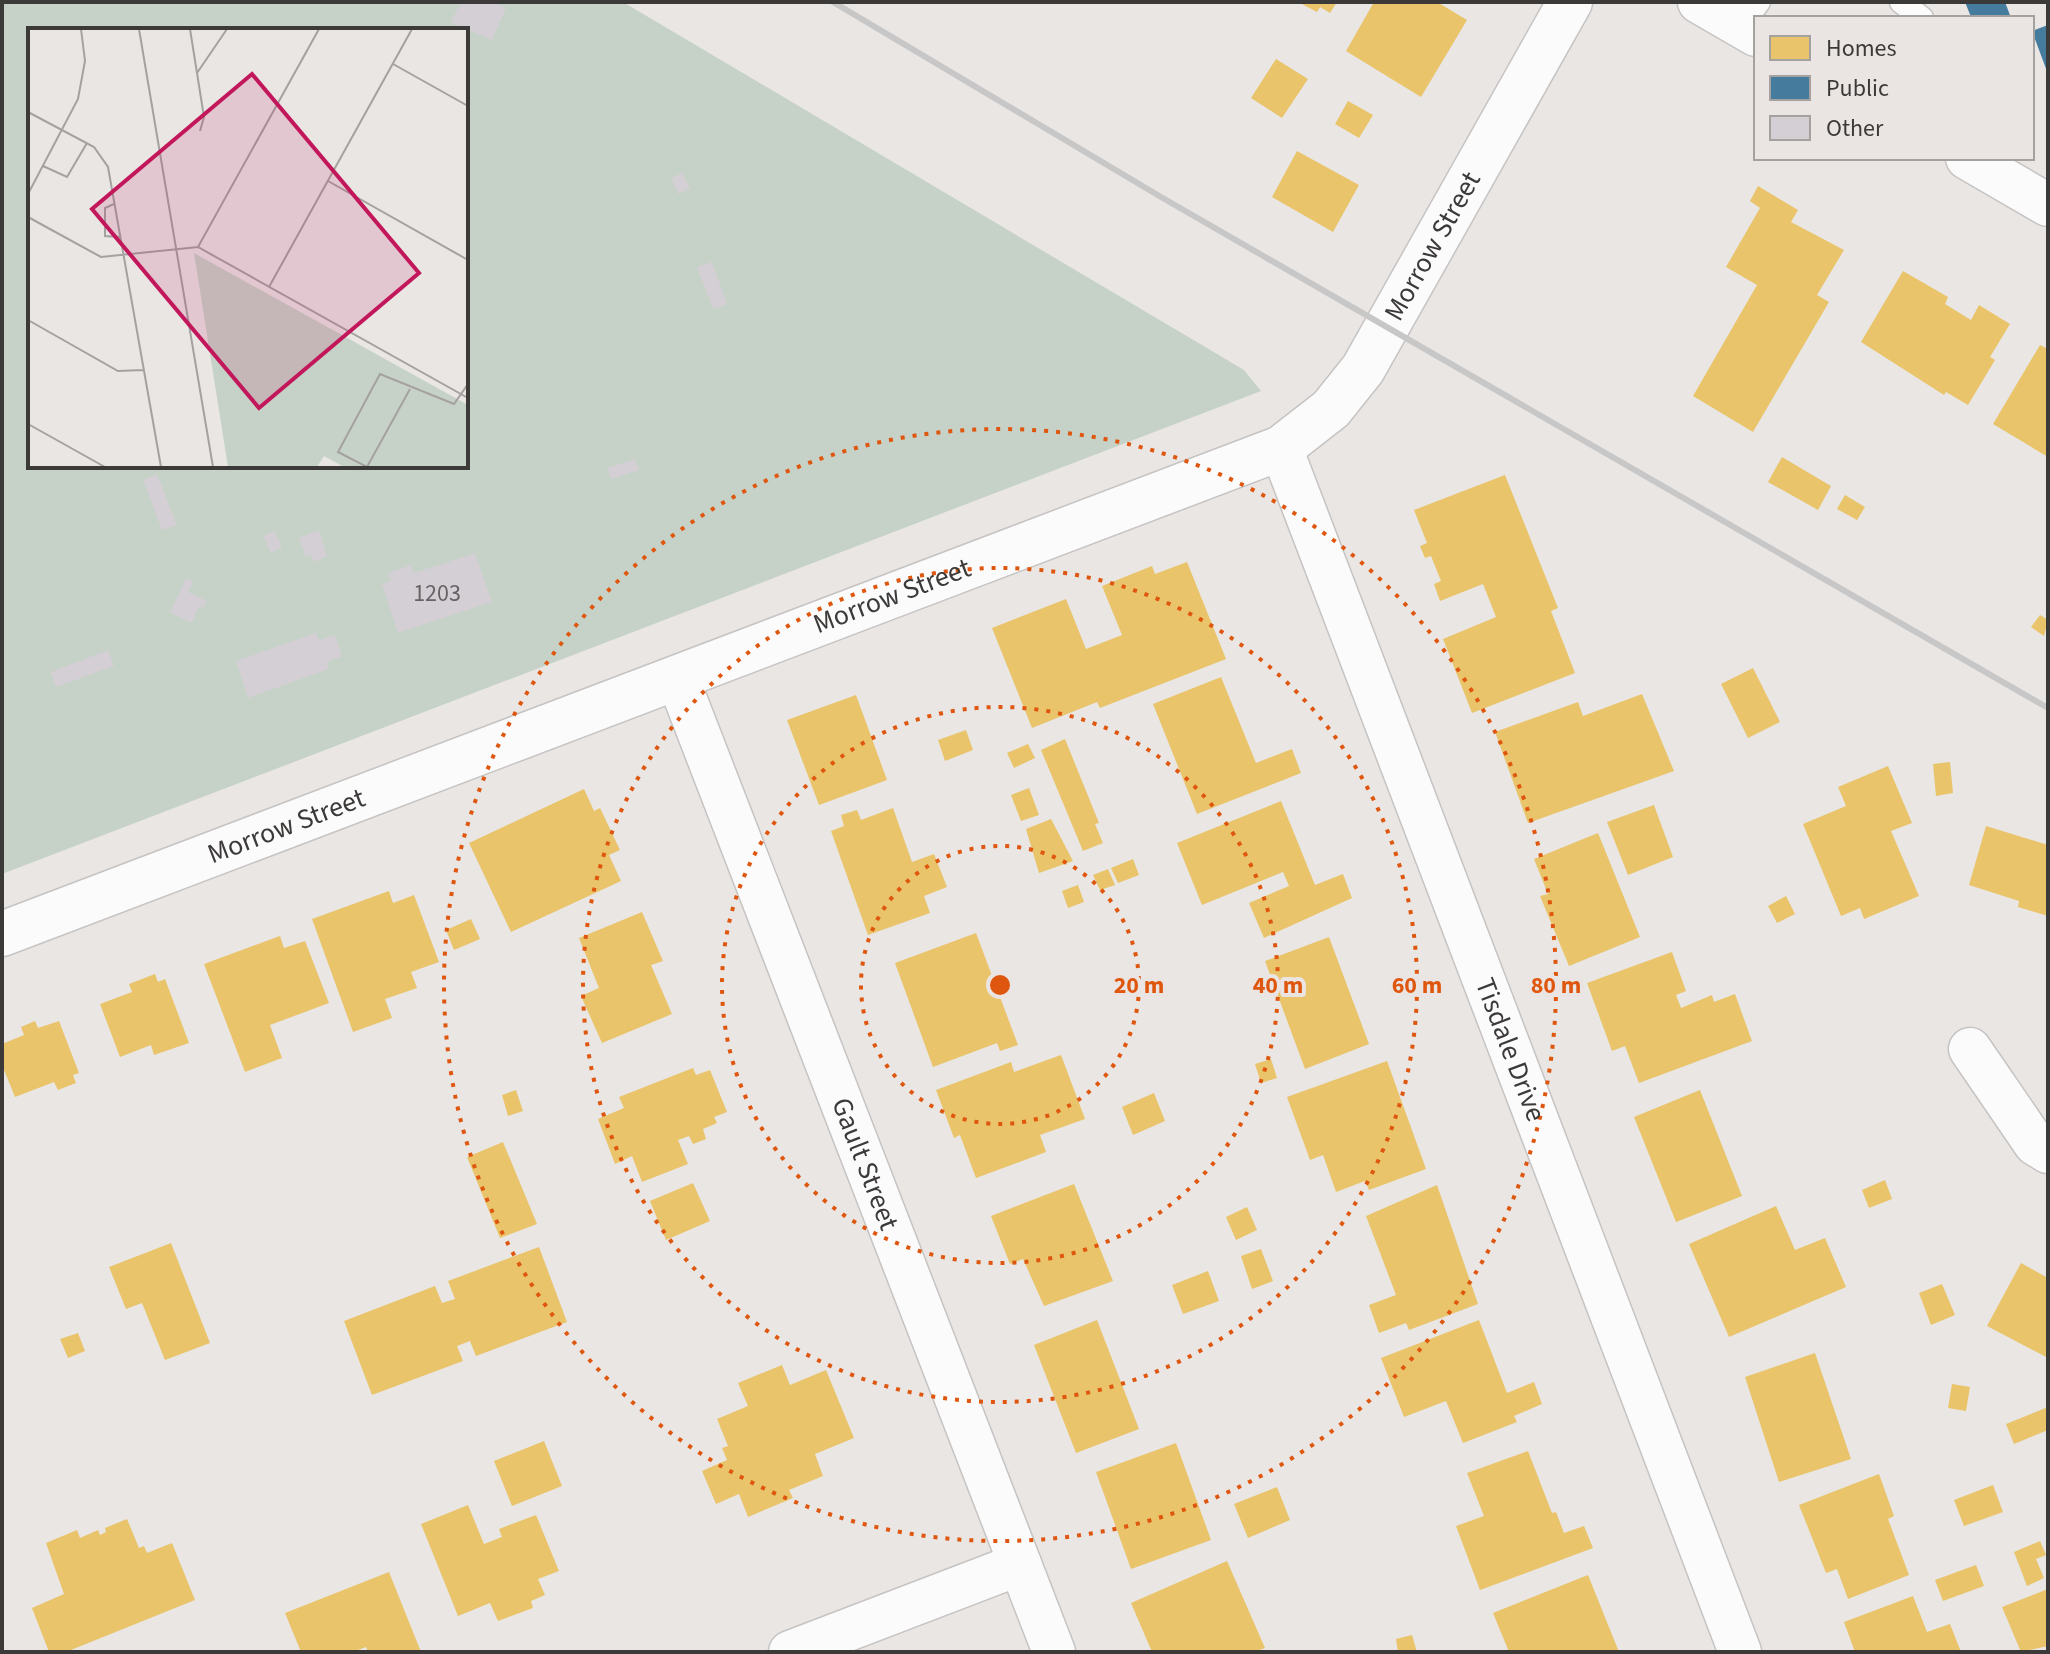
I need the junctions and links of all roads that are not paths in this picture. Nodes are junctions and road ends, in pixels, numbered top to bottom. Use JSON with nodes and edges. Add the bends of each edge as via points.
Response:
{"nodes":[{"id":1,"x":1570,"y":2,"type":"edge"},
{"id":2,"x":1699,"y":2,"type":"edge"},
{"id":3,"x":1901,"y":2,"type":"edge"},
{"id":4,"x":1919,"y":16,"type":"edge"},
{"id":5,"x":1752,"y":21,"type":"edge"},
{"id":6,"x":1970,"y":160,"type":"edge"},
{"id":7,"x":2048,"y":205,"type":"edge"},
{"id":8,"x":1281,"y":448,"type":"junction"},
{"id":9,"x":677,"y":677,"type":"junction"},
{"id":10,"x":2,"y":934,"type":"edge"},
{"id":11,"x":1970,"y":1049,"type":"dead end"},
{"id":12,"x":2048,"y":1152,"type":"edge"},
{"id":13,"x":1020,"y":1564,"type":"junction"},
{"id":14,"x":790,"y":1652,"type":"edge"},
{"id":15,"x":1054,"y":1652,"type":"edge"},
{"id":16,"x":1740,"y":1652,"type":"edge"}],
"edges":[{"from":1,"to":8,"type":"street","name":"Morrow Street","via":[[1363,369],[1331,409]]},
{"from":2,"to":5,"type":"street"},
{"from":3,"to":4,"type":"lane"},
{"from":6,"to":7,"type":"street"},
{"from":8,"to":9,"type":"street","name":"Morrow Street"},
{"from":8,"to":16,"type":"street","name":"Tisdale Drive"},
{"from":9,"to":10,"type":"street","name":"Morrow Street"},
{"from":9,"to":13,"type":"street","name":"Gault Street"},
{"from":11,"to":12,"type":"street","via":[[2035,1144]]},
{"from":13,"to":14,"type":"street"},
{"from":13,"to":15,"type":"street","name":"Gault Street"}]}
